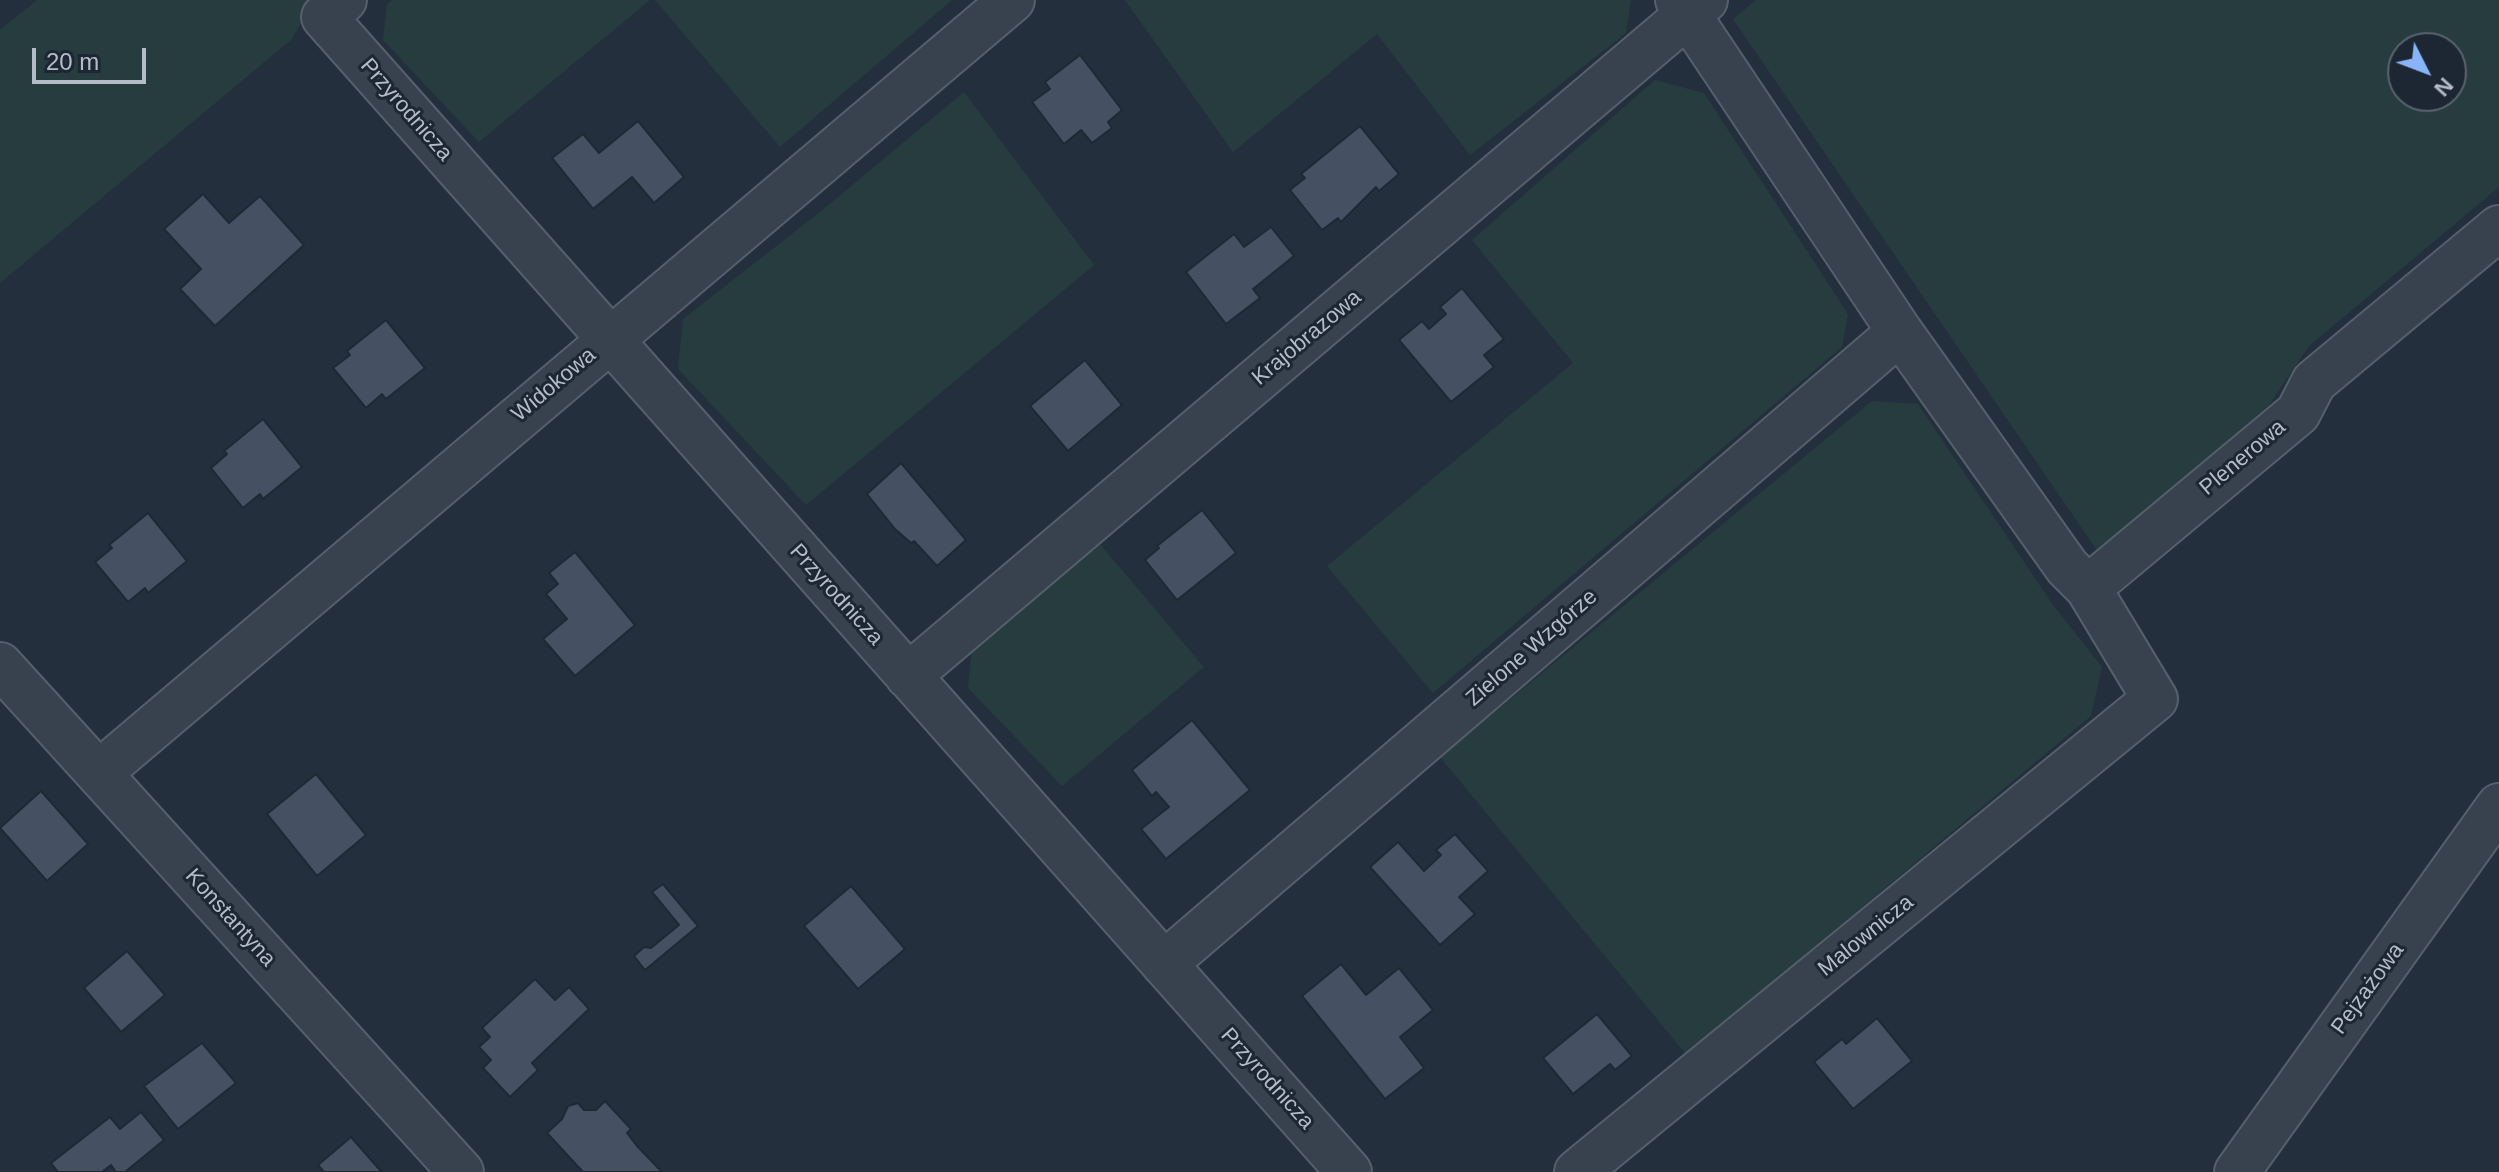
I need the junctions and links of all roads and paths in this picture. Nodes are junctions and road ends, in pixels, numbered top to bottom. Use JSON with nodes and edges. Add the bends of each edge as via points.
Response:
{"nodes":[{"id":1,"x":1012,"y":0,"type":"edge"},
{"id":2,"x":1690,"y":5,"type":"edge"},
{"id":3,"x":334,"y":8,"type":"edge"},
{"id":4,"x":2499,"y":228,"type":"edge"},
{"id":5,"x":1900,"y":332,"type":"junction"},
{"id":6,"x":608,"y":339,"type":"junction"},
{"id":7,"x":2088,"y":588,"type":"junction"},
{"id":8,"x":0,"y":665,"type":"edge"},
{"id":9,"x":908,"y":676,"type":"junction"},
{"id":10,"x":99,"y":773,"type":"junction"},
{"id":11,"x":2499,"y":806,"type":"edge"},
{"id":12,"x":1164,"y":964,"type":"junction"},
{"id":13,"x":461,"y":1172,"type":"edge"},
{"id":14,"x":1349,"y":1172,"type":"edge"},
{"id":15,"x":1577,"y":1172,"type":"edge"},
{"id":16,"x":2237,"y":1172,"type":"edge"}],
"edges":[{"from":1,"to":6,"type":"street","name":"Widokowa"},
{"from":2,"to":5,"type":"street"},
{"from":2,"to":9,"type":"street","name":"Krajobrazowa"},
{"from":3,"to":6,"type":"street","name":"Przyrodnicza"},
{"from":4,"to":7,"type":"street","name":"Plenerowa","via":[[2314,382],[2298,413]]},
{"from":5,"to":7,"type":"street","via":[[2067,567]]},
{"from":5,"to":12,"type":"street","name":"Zielone Wzgórze"},
{"from":6,"to":9,"type":"street","name":"Przyrodnicza"},
{"from":6,"to":10,"type":"street","name":"Widokowa"},
{"from":7,"to":15,"type":"street","name":"Malownicza","via":[[2155,699]]},
{"from":8,"to":10,"type":"street","name":"Konstantyna"},
{"from":9,"to":12,"type":"street","name":"Przyrodnicza"},
{"from":10,"to":13,"type":"street","name":"Konstantyna"},
{"from":11,"to":16,"type":"street","name":"Pejzażowa"},
{"from":12,"to":14,"type":"street","name":"Przyrodnicza"}]}
